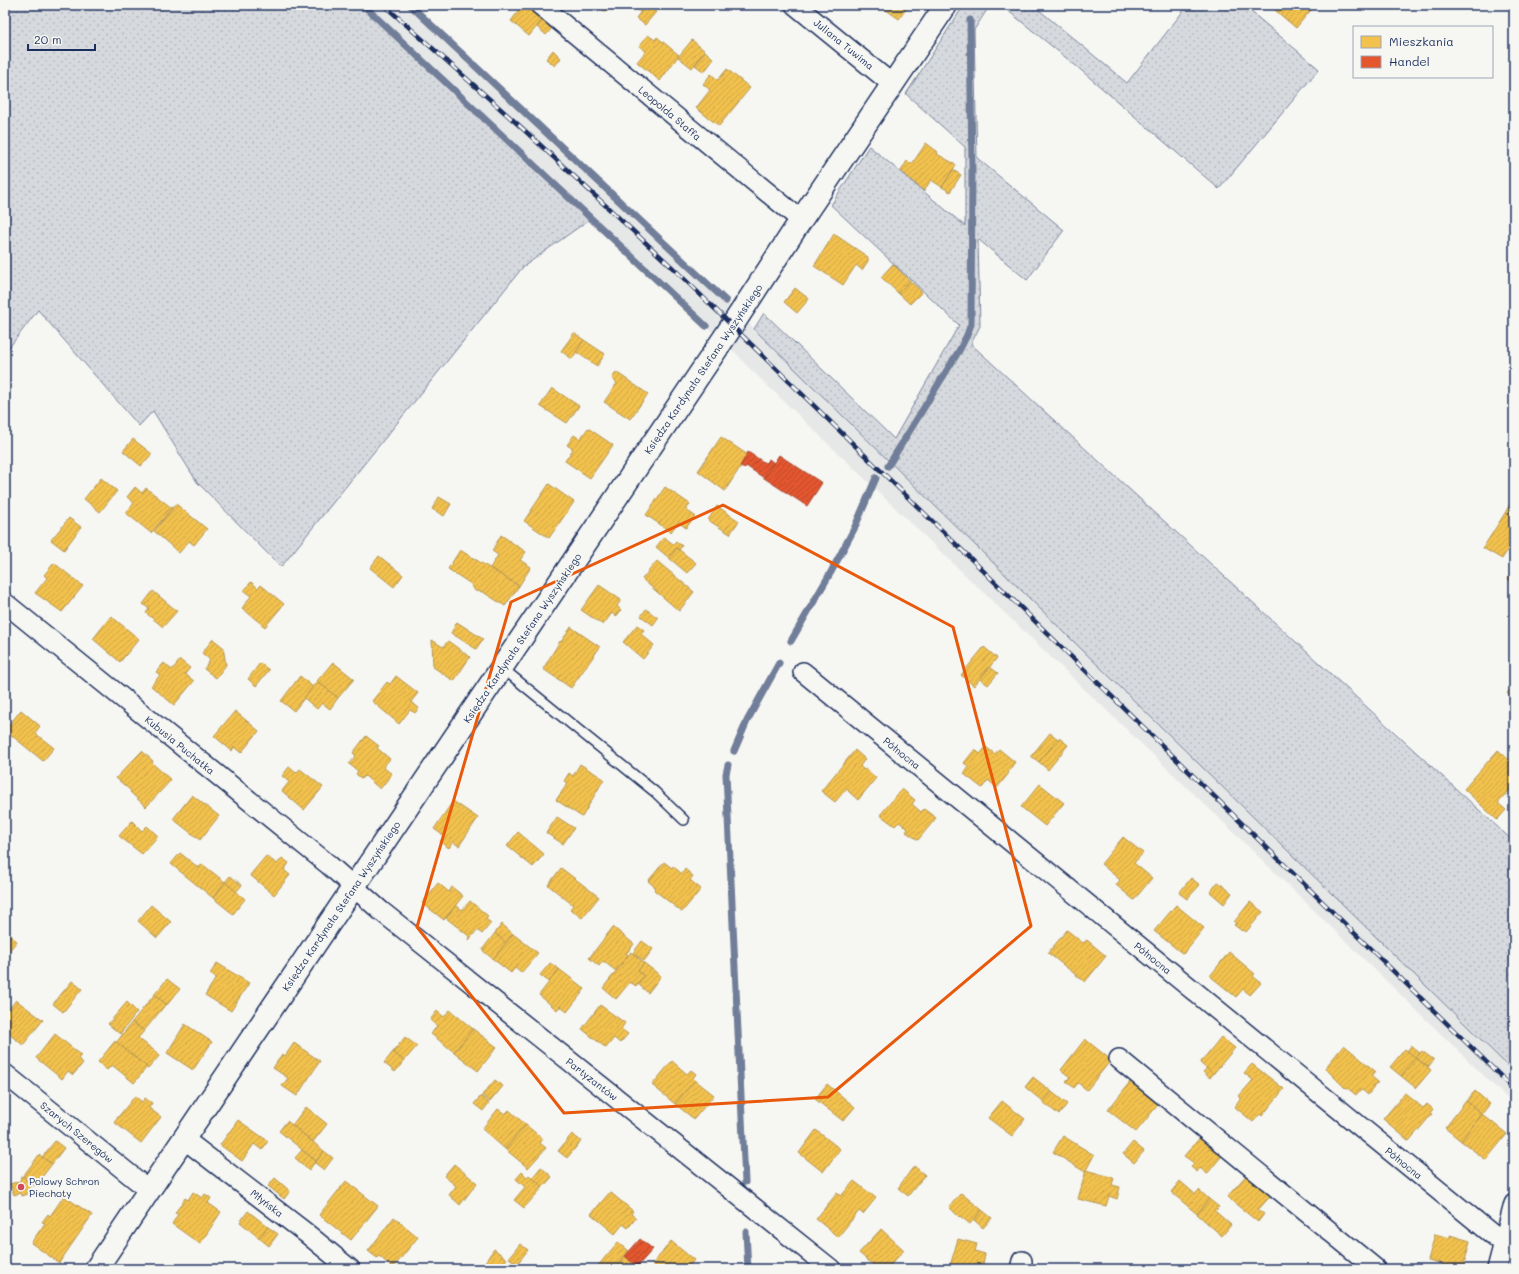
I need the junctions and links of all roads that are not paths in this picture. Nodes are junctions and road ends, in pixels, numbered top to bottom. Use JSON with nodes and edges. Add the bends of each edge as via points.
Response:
{"nodes":[{"id":1,"x":540,"y":5,"type":"edge"},
{"id":2,"x":796,"y":5,"type":"edge"},
{"id":3,"x":946,"y":5,"type":"edge"},
{"id":4,"x":892,"y":84,"type":"junction"},
{"id":5,"x":801,"y":220,"type":"junction"},
{"id":6,"x":5,"y":603,"type":"edge"},
{"id":7,"x":502,"y":668,"type":"junction"},
{"id":8,"x":803,"y":672,"type":"dead end"},
{"id":9,"x":684,"y":820,"type":"dead end"},
{"id":10,"x":354,"y":887,"type":"junction"},
{"id":11,"x":1119,"y":1059,"type":"dead end"},
{"id":12,"x":5,"y":1074,"type":"edge"},
{"id":13,"x":184,"y":1139,"type":"junction"},
{"id":14,"x":149,"y":1190,"type":"junction"},
{"id":15,"x":1514,"y":1204,"type":"edge"},
{"id":16,"x":1503,"y":1243,"type":"junction"},
{"id":17,"x":96,"y":1269,"type":"edge"},
{"id":18,"x":350,"y":1269,"type":"edge"},
{"id":19,"x":831,"y":1269,"type":"edge"},
{"id":20,"x":1376,"y":1269,"type":"edge"},
{"id":21,"x":1497,"y":1269,"type":"edge"}],
"edges":[{"from":1,"to":5,"type":"street","name":"Leopolda Staffa"},
{"from":2,"to":4,"type":"street","name":"Juliana Tuwima"},
{"from":3,"to":4,"type":"street","name":"Księdza Kardynała Stefana Wyszyńskiego"},
{"from":4,"to":5,"type":"street","name":"Księdza Kardynała Stefana Wyszyńskiego"},
{"from":5,"to":7,"type":"street","name":"Księdza Kardynała Stefana Wyszyńskiego"},
{"from":6,"to":10,"type":"street","name":"Kubusia Puchatka"},
{"from":7,"to":9,"type":"lane","via":[[655,792]]},
{"from":7,"to":10,"type":"street","name":"Księdza Kardynała Stefana Wyszyńskiego"},
{"from":8,"to":16,"type":"street","name":"Północna"},
{"from":10,"to":13,"type":"street","name":"Księdza Kardynała Stefana Wyszyńskiego"},
{"from":10,"to":19,"type":"street","name":"Partyzantów"},
{"from":11,"to":20,"type":"street"},
{"from":12,"to":14,"type":"street","name":"Szarych Szeregów"},
{"from":13,"to":14,"type":"street","name":"Księdza Kardynała Stefana Wyszyńskiego"},
{"from":13,"to":18,"type":"street","name":"Młyńska"},
{"from":14,"to":17,"type":"street","name":"Księdza Kardynała Stefana Wyszyńskiego"},
{"from":15,"to":16,"type":"street"},
{"from":16,"to":21,"type":"street"}]}
